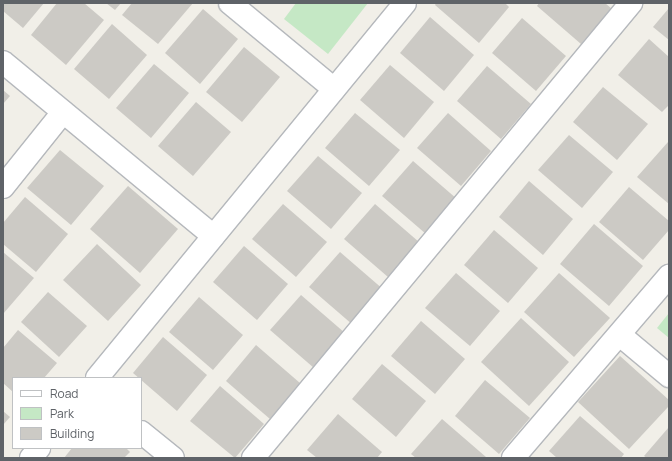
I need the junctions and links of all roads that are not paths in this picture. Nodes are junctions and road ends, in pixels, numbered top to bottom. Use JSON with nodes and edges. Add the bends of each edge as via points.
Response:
{"nodes":[{"id":1,"x":230,"y":3,"type":"edge"},
{"id":2,"x":405,"y":3,"type":"edge"},
{"id":3,"x":631,"y":3,"type":"edge"},
{"id":4,"x":3,"y":62,"type":"edge"},
{"id":5,"x":334,"y":88,"type":"junction"},
{"id":6,"x":63,"y":112,"type":"junction"},
{"id":7,"x":3,"y":187,"type":"edge"},
{"id":8,"x":213,"y":236,"type":"junction"},
{"id":9,"x":669,"y":276,"type":"edge"},
{"id":10,"x":620,"y":336,"type":"junction"},
{"id":11,"x":669,"y":376,"type":"edge"},
{"id":12,"x":98,"y":377,"type":"edge"},
{"id":13,"x":142,"y":433,"type":"edge"},
{"id":14,"x":38,"y":449,"type":"edge"},
{"id":15,"x":31,"y":458,"type":"edge"},
{"id":16,"x":173,"y":458,"type":"edge"},
{"id":17,"x":253,"y":458,"type":"edge"},
{"id":18,"x":514,"y":458,"type":"edge"}],
"edges":[{"from":1,"to":5,"type":"street"},
{"from":2,"to":5,"type":"street"},
{"from":3,"to":17,"type":"street"},
{"from":4,"to":6,"type":"street"},
{"from":5,"to":8,"type":"street"},
{"from":6,"to":7,"type":"street"},
{"from":6,"to":8,"type":"street"},
{"from":8,"to":12,"type":"street"},
{"from":9,"to":10,"type":"street"},
{"from":10,"to":11,"type":"street"},
{"from":10,"to":18,"type":"street"},
{"from":13,"to":16,"type":"street"},
{"from":14,"to":15,"type":"street"}]}
